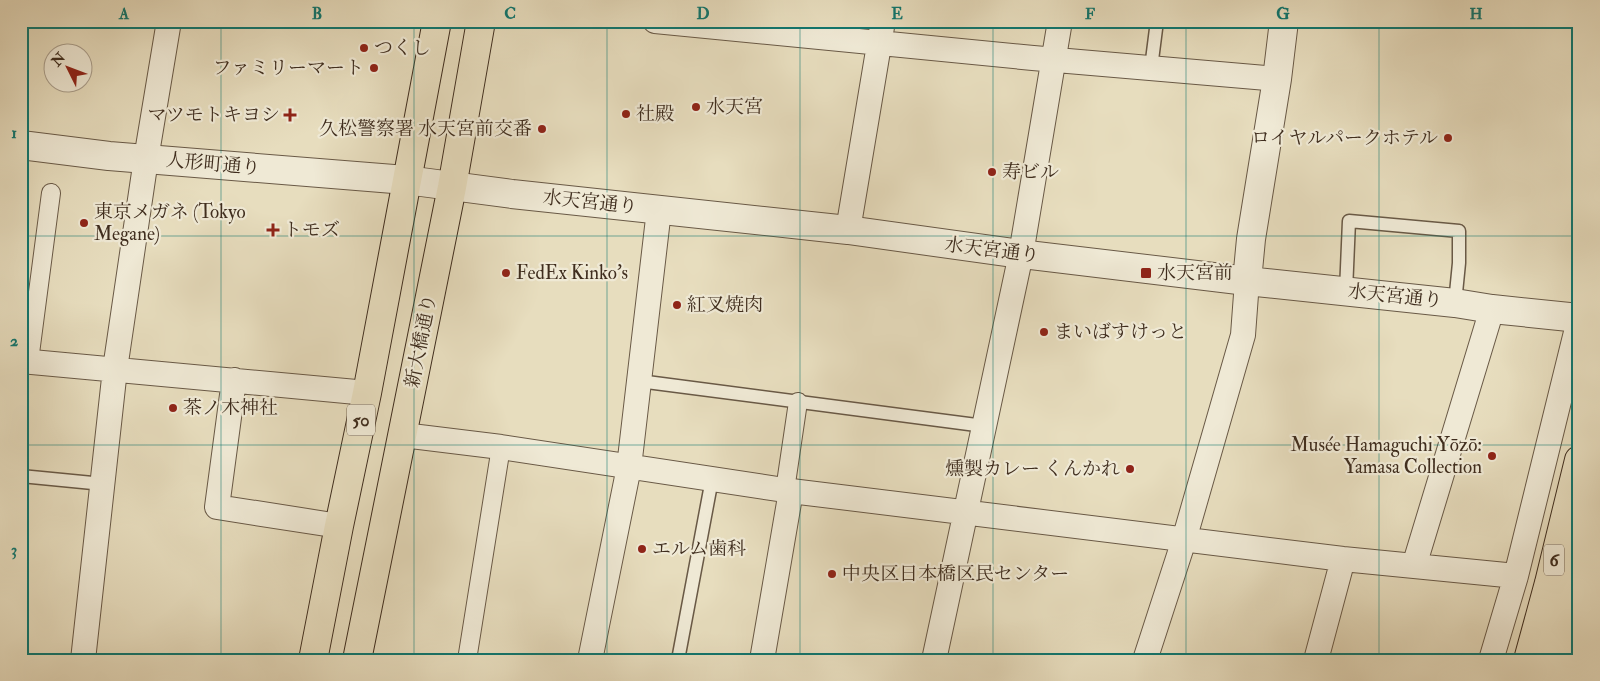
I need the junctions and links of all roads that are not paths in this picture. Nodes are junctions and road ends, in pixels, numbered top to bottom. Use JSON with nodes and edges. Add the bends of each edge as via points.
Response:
{"nodes":[{"id":1,"x":169,"y":21,"type":"edge"},
{"id":2,"x":437,"y":21,"type":"edge"},
{"id":3,"x":481,"y":21,"type":"edge"},
{"id":4,"x":655,"y":21,"type":"edge"},
{"id":5,"x":1060,"y":21,"type":"edge"},
{"id":6,"x":1157,"y":21,"type":"edge"},
{"id":7,"x":1284,"y":21,"type":"edge"},
{"id":8,"x":679,"y":23,"type":"edge"},
{"id":9,"x":748,"y":26,"type":"edge"},
{"id":10,"x":881,"y":32,"type":"edge"},
{"id":11,"x":1053,"y":60,"type":"junction"},
{"id":12,"x":1151,"y":68,"type":"junction"},
{"id":13,"x":1277,"y":80,"type":"junction"},
{"id":14,"x":21,"y":145,"type":"edge"},
{"id":15,"x":146,"y":159,"type":"junction"},
{"id":16,"x":406,"y":180,"type":"junction"},
{"id":17,"x":452,"y":187,"type":"junction"},
{"id":18,"x":51,"y":193,"type":"dead end"},
{"id":19,"x":659,"y":210,"type":"junction"},
{"id":20,"x":848,"y":230,"type":"junction"},
{"id":21,"x":1021,"y":254,"type":"junction"},
{"id":22,"x":1248,"y":281,"type":"junction"},
{"id":23,"x":1346,"y":291,"type":"junction"},
{"id":24,"x":1455,"y":303,"type":"junction"},
{"id":25,"x":1492,"y":309,"type":"junction"},
{"id":26,"x":1579,"y":319,"type":"edge"},
{"id":27,"x":25,"y":361,"type":"edge"},
{"id":28,"x":116,"y":369,"type":"junction"},
{"id":29,"x":234,"y":380,"type":"junction"},
{"id":30,"x":639,"y":381,"type":"junction"},
{"id":31,"x":367,"y":393,"type":"junction"},
{"id":32,"x":798,"y":402,"type":"junction"},
{"id":33,"x":984,"y":426,"type":"junction"},
{"id":34,"x":403,"y":435,"type":"junction"},
{"id":35,"x":501,"y":447,"type":"junction"},
{"id":36,"x":1578,"y":461,"type":"edge"},
{"id":37,"x":629,"y":467,"type":"junction"},
{"id":38,"x":21,"y":476,"type":"edge"},
{"id":39,"x":712,"y":479,"type":"junction"},
{"id":40,"x":103,"y":484,"type":"junction"},
{"id":41,"x":788,"y":491,"type":"junction"},
{"id":42,"x":966,"y":512,"type":"junction"},
{"id":43,"x":339,"y":526,"type":"junction"},
{"id":44,"x":1184,"y":540,"type":"junction"},
{"id":45,"x":1579,"y":551,"type":"edge"},
{"id":46,"x":1343,"y":559,"type":"junction"},
{"id":47,"x":1414,"y":566,"type":"junction"},
{"id":48,"x":1516,"y":576,"type":"junction"},
{"id":49,"x":1579,"y":620,"type":"edge"},
{"id":50,"x":1579,"y":646,"type":"edge"},
{"id":51,"x":83,"y":660,"type":"edge"},
{"id":52,"x":313,"y":660,"type":"edge"},
{"id":53,"x":357,"y":660,"type":"edge"},
{"id":54,"x":466,"y":660,"type":"edge"},
{"id":55,"x":590,"y":660,"type":"edge"},
{"id":56,"x":678,"y":660,"type":"edge"},
{"id":57,"x":762,"y":660,"type":"edge"},
{"id":58,"x":934,"y":660,"type":"edge"},
{"id":59,"x":1145,"y":660,"type":"edge"},
{"id":60,"x":1316,"y":660,"type":"edge"},
{"id":61,"x":1491,"y":660,"type":"edge"},
{"id":62,"x":1528,"y":660,"type":"edge"},
{"id":63,"x":1553,"y":660,"type":"edge"},
{"id":64,"x":1571,"y":660,"type":"edge"}],
"edges":[{"from":1,"to":15,"type":"street"},
{"from":2,"to":16,"type":"main road","number":"50"},
{"from":3,"to":17,"type":"main road","name":"新大橋通り","number":"50"},
{"from":4,"to":8,"type":"street"},
{"from":5,"to":11,"type":"street"},
{"from":6,"to":12,"type":"lane"},
{"from":7,"to":13,"type":"street"},
{"from":8,"to":9,"type":"street"},
{"from":9,"to":10,"type":"street"},
{"from":10,"to":11,"type":"street"},
{"from":10,"to":20,"type":"street"},
{"from":11,"to":12,"type":"street"},
{"from":11,"to":21,"type":"street"},
{"from":12,"to":13,"type":"street"},
{"from":13,"to":22,"type":"street","via":[[1251,239]]},
{"from":14,"to":15,"type":"street","name":"人形町通り"},
{"from":15,"to":16,"type":"street","name":"人形町通り"},
{"from":15,"to":28,"type":"street"},
{"from":16,"to":17,"type":"street","name":"水天宮通り"},
{"from":16,"to":31,"type":"main road","number":"50"},
{"from":17,"to":19,"type":"street","name":"水天宮通り"},
{"from":17,"to":34,"type":"main road","name":"新大橋通り","number":"50"},
{"from":18,"to":27,"type":"street"},
{"from":19,"to":20,"type":"street","name":"水天宮通り"},
{"from":19,"to":30,"type":"street"},
{"from":20,"to":21,"type":"street","name":"水天宮通り"},
{"from":21,"to":22,"type":"street","name":"水天宮通り"},
{"from":21,"to":33,"type":"street"},
{"from":22,"to":23,"type":"street","name":"水天宮通り"},
{"from":22,"to":44,"type":"street","via":[[1243,335]]},
{"from":23,"to":24,"type":"street","name":"水天宮通り"},
{"from":23,"to":24,"type":"lane","via":[[1349,221],[1459,231]]},
{"from":24,"to":25,"type":"street","name":"水天宮通り"},
{"from":25,"to":26,"type":"street","name":"水天宮通り"},
{"from":25,"to":47,"type":"street"},
{"from":26,"to":48,"type":"street"},
{"from":27,"to":28,"type":"street"},
{"from":28,"to":29,"type":"street"},
{"from":28,"to":40,"type":"street"},
{"from":29,"to":31,"type":"street"},
{"from":29,"to":43,"type":"street","via":[[217,506]]},
{"from":30,"to":32,"type":"lane"},
{"from":30,"to":37,"type":"street"},
{"from":31,"to":43,"type":"main road","number":"50"},
{"from":32,"to":33,"type":"lane"},
{"from":32,"to":41,"type":"street"},
{"from":33,"to":42,"type":"street"},
{"from":34,"to":35,"type":"street"},
{"from":34,"to":53,"type":"main road","name":"新大橋通り","number":"50"},
{"from":35,"to":37,"type":"street"},
{"from":35,"to":54,"type":"street"},
{"from":36,"to":62,"type":"main road","number":"6"},
{"from":37,"to":39,"type":"street"},
{"from":37,"to":55,"type":"street"},
{"from":38,"to":40,"type":"lane"},
{"from":39,"to":41,"type":"street"},
{"from":39,"to":56,"type":"lane"},
{"from":40,"to":51,"type":"street"},
{"from":41,"to":42,"type":"street"},
{"from":41,"to":57,"type":"street"},
{"from":42,"to":44,"type":"street"},
{"from":42,"to":58,"type":"street"},
{"from":43,"to":52,"type":"main road","number":"50"},
{"from":44,"to":46,"type":"street"},
{"from":44,"to":59,"type":"street"},
{"from":45,"to":63,"type":"main road","via":[[1566,592]]},
{"from":46,"to":47,"type":"street"},
{"from":46,"to":60,"type":"street"},
{"from":47,"to":48,"type":"street"},
{"from":48,"to":61,"type":"street"},
{"from":49,"to":63,"type":"main road"},
{"from":50,"to":64,"type":"main road"}]}
